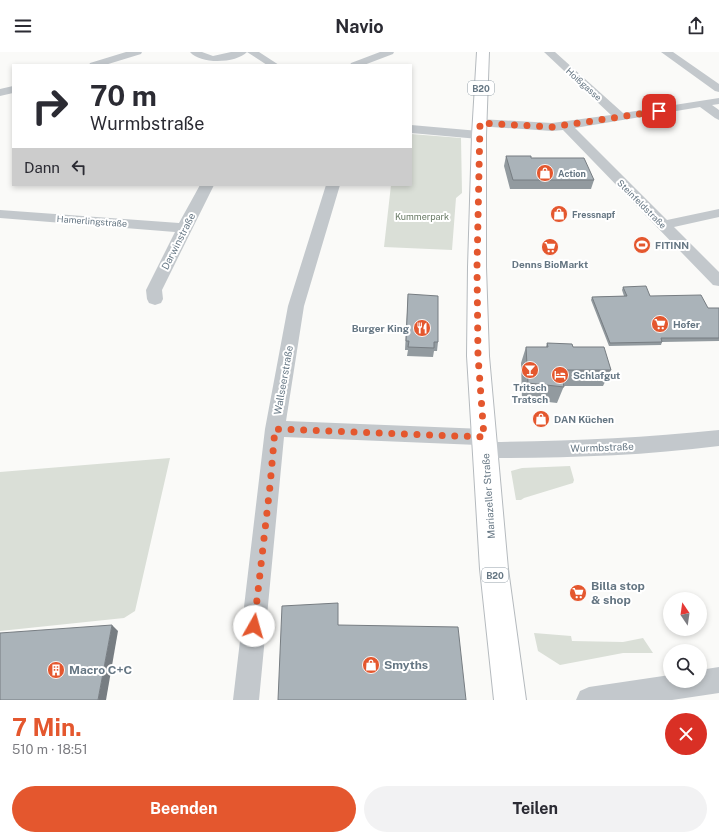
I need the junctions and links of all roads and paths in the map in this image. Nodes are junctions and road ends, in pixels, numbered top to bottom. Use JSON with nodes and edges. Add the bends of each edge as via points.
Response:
{"nodes":[{"id":1,"x":137,"y":52,"type":"edge"},
{"id":2,"x":195,"y":52,"type":"edge"},
{"id":3,"x":242,"y":52,"type":"edge"},
{"id":4,"x":252,"y":52,"type":"edge"},
{"id":5,"x":389,"y":52,"type":"edge"},
{"id":6,"x":483,"y":52,"type":"edge"},
{"id":7,"x":549,"y":52,"type":"edge"},
{"id":8,"x":666,"y":52,"type":"edge"},
{"id":9,"x":97,"y":64,"type":"edge"},
{"id":10,"x":272,"y":64,"type":"edge"},
{"id":11,"x":358,"y":64,"type":"edge"},
{"id":12,"x":12,"y":89,"type":"edge"},
{"id":13,"x":719,"y":89,"type":"edge"},
{"id":14,"x":0,"y":93,"type":"edge"},
{"id":15,"x":0,"y":100,"type":"edge"},
{"id":16,"x":12,"y":100,"type":"edge"},
{"id":17,"x":719,"y":101,"type":"edge"},
{"id":18,"x":703,"y":104,"type":"junction"},
{"id":19,"x":719,"y":116,"type":"edge"},
{"id":20,"x":620,"y":117,"type":"junction"},
{"id":21,"x":566,"y":126,"type":"junction"},
{"id":22,"x":412,"y":129,"type":"edge"},
{"id":23,"x":479,"y":129,"type":"junction"},
{"id":24,"x":206,"y":186,"type":"edge"},
{"id":25,"x":333,"y":186,"type":"edge"},
{"id":26,"x":719,"y":213,"type":"edge"},
{"id":27,"x":0,"y":214,"type":"edge"},
{"id":28,"x":664,"y":225,"type":"junction"},
{"id":29,"x":184,"y":228,"type":"junction"},
{"id":30,"x":719,"y":281,"type":"edge"},
{"id":31,"x":155,"y":300,"type":"dead end"},
{"id":32,"x":275,"y":429,"type":"junction"},
{"id":33,"x":719,"y":438,"type":"edge"},
{"id":34,"x":484,"y":443,"type":"junction"},
{"id":35,"x":719,"y":680,"type":"edge"},
{"id":36,"x":246,"y":700,"type":"edge"},
{"id":37,"x":510,"y":700,"type":"edge"},
{"id":38,"x":589,"y":700,"type":"edge"}],
"edges":[{"from":1,"to":9,"type":"street"},
{"from":2,"to":3,"type":"street","via":[[203,58],[210,59]]},
{"from":4,"to":10,"type":"street"},
{"from":5,"to":11,"type":"street"},
{"from":6,"to":23,"type":"main road","name":"Mariazeller Straße","number":"B20"},
{"from":7,"to":20,"type":"street","name":"Hoißgasse"},
{"from":8,"to":13,"type":"street"},
{"from":12,"to":14,"type":"street"},
{"from":15,"to":16,"type":"street"},
{"from":17,"to":18,"type":"street"},
{"from":18,"to":19,"type":"street"},
{"from":18,"to":20,"type":"street"},
{"from":20,"to":21,"type":"street"},
{"from":21,"to":23,"type":"street"},
{"from":21,"to":28,"type":"street","name":"Steinfeldstraße"},
{"from":22,"to":23,"type":"street"},
{"from":23,"to":34,"type":"main road","name":"Mariazeller Straße","number":"B20","via":[[478,356]]},
{"from":24,"to":29,"type":"street","name":"Darwinstraße"},
{"from":25,"to":32,"type":"street","name":"Wallseerstraße","via":[[296,306]]},
{"from":26,"to":28,"type":"street"},
{"from":27,"to":29,"type":"street","name":"Hamerlingstraße"},
{"from":28,"to":30,"type":"street","name":"Steinfeldstraße"},
{"from":29,"to":31,"type":"street","name":"Darwinstraße","via":[[154,290]]},
{"from":32,"to":34,"type":"street","name":"Wurmbstraße"},
{"from":32,"to":36,"type":"street","name":"Wallseerstraße"},
{"from":33,"to":34,"type":"street","name":"Wurmbstraße","via":[[621,446]]},
{"from":34,"to":37,"type":"main road","name":"Mariazeller Straße","number":"B20","via":[[494,569]]},
{"from":35,"to":38,"type":"street"}]}
